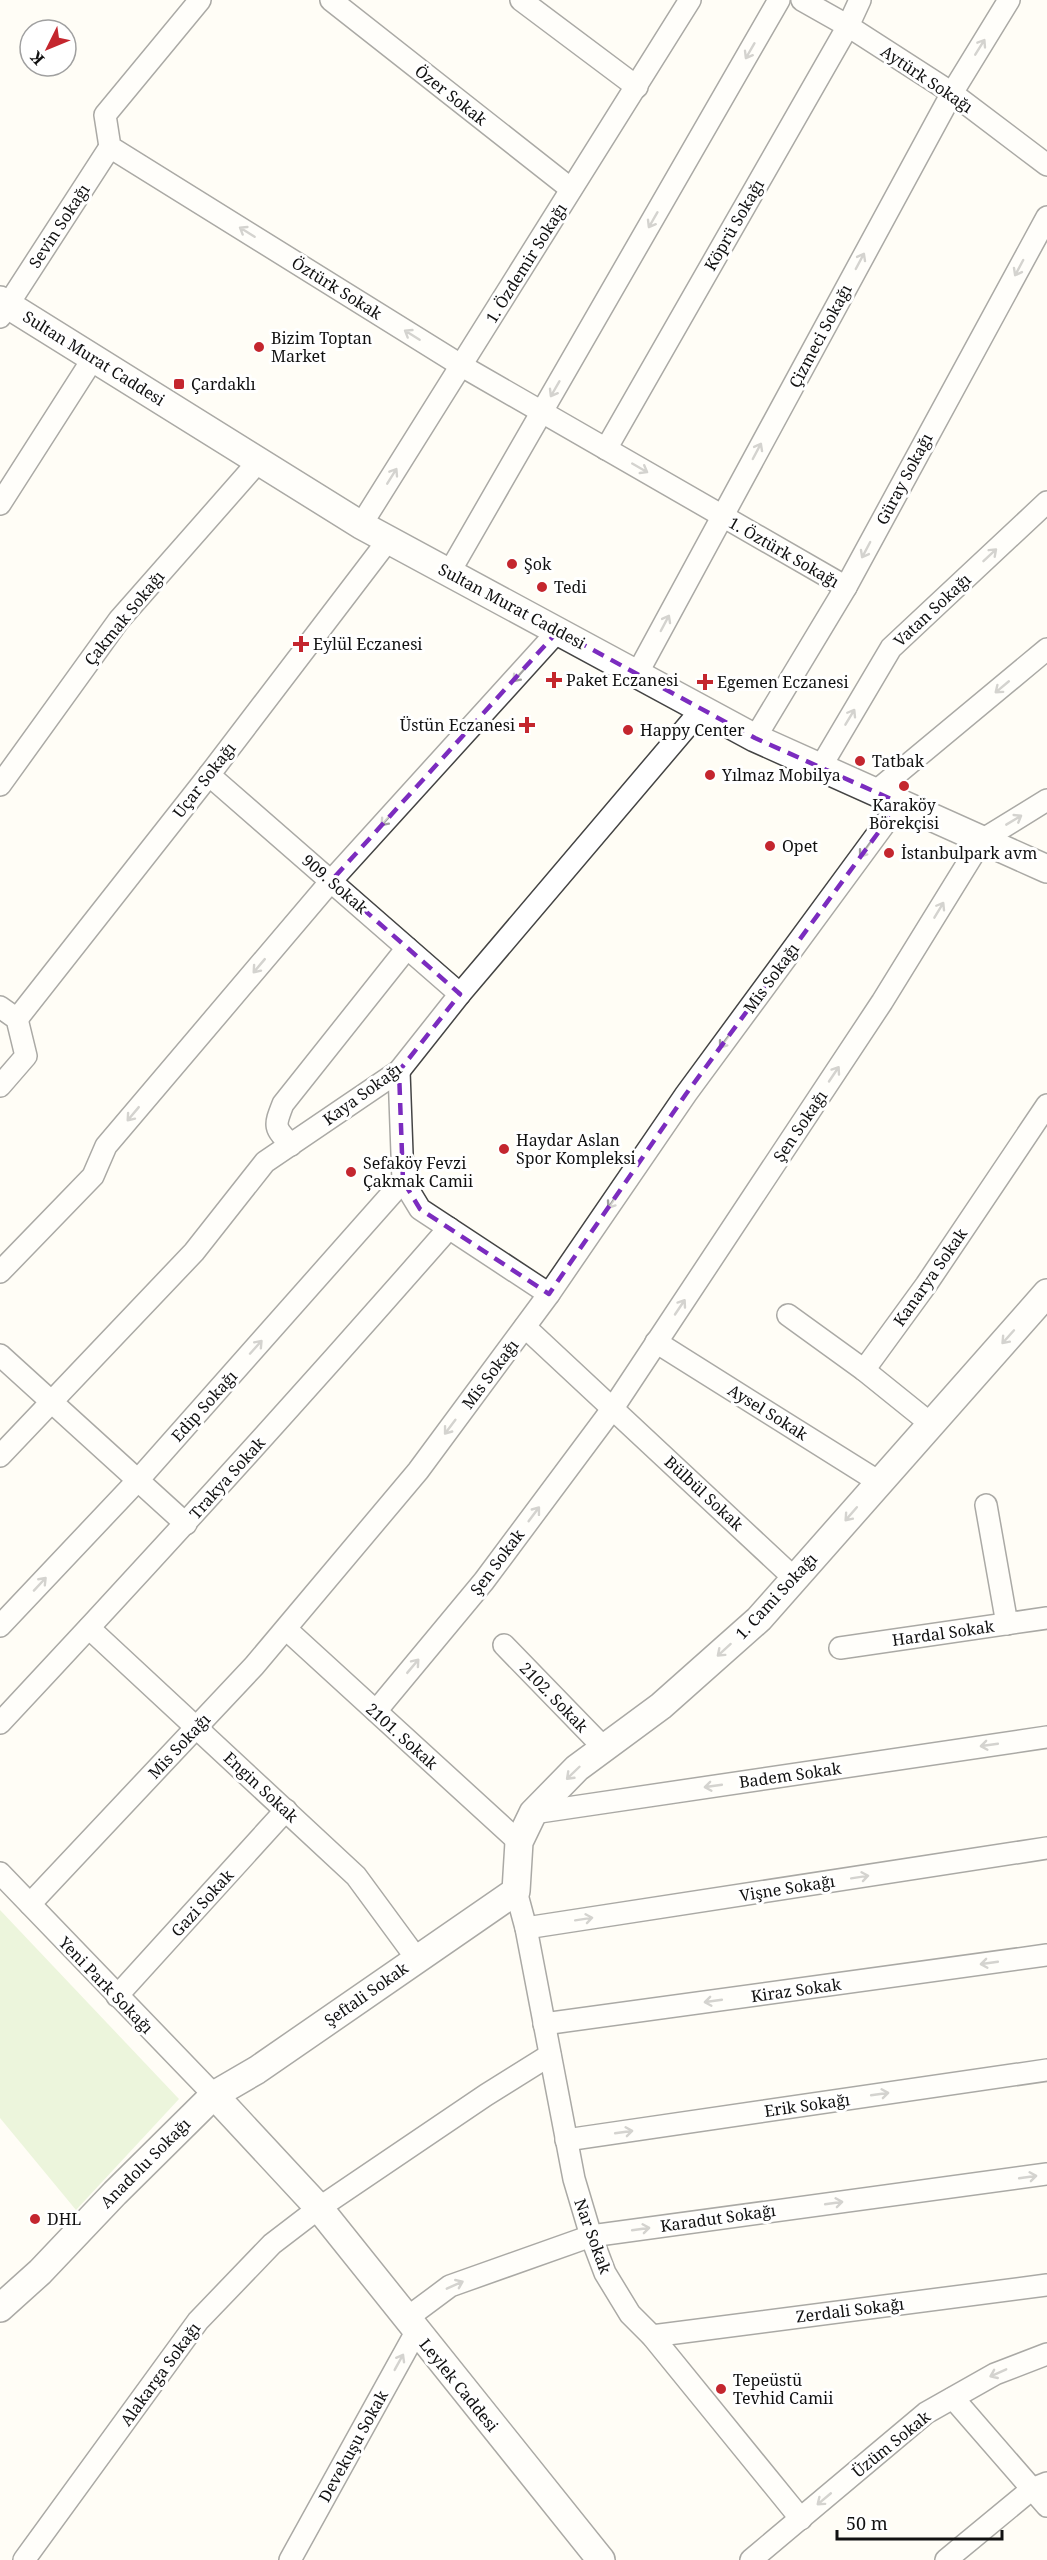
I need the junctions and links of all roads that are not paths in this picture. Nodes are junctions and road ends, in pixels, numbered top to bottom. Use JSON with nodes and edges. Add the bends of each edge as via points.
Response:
{"nodes":[{"id":1,"x":200,"y":0,"type":"edge"},
{"id":2,"x":331,"y":0,"type":"edge"},
{"id":3,"x":521,"y":0,"type":"edge"},
{"id":4,"x":690,"y":0,"type":"edge"},
{"id":5,"x":779,"y":0,"type":"edge"},
{"id":6,"x":802,"y":0,"type":"edge"},
{"id":7,"x":860,"y":0,"type":"edge"},
{"id":8,"x":1009,"y":0,"type":"edge"},
{"id":9,"x":848,"y":26,"type":"junction"},
{"id":10,"x":637,"y":87,"type":"junction"},
{"id":11,"x":952,"y":93,"type":"junction"},
{"id":12,"x":110,"y":147,"type":"junction"},
{"id":13,"x":1047,"y":165,"type":"edge"},
{"id":14,"x":571,"y":189,"type":"junction"},
{"id":15,"x":1047,"y":217,"type":"edge"},
{"id":16,"x":3,"y":308,"type":"edge"},
{"id":17,"x":94,"y":357,"type":"junction"},
{"id":18,"x":462,"y":366,"type":"junction"},
{"id":19,"x":542,"y":412,"type":"junction"},
{"id":20,"x":606,"y":449,"type":"junction"},
{"id":21,"x":259,"y":461,"type":"junction"},
{"id":22,"x":1047,"y":501,"type":"edge"},
{"id":23,"x":0,"y":504,"type":"edge"},
{"id":24,"x":722,"y":516,"type":"junction"},
{"id":25,"x":361,"y":525,"type":"junction"},
{"id":26,"x":389,"y":539,"type":"junction"},
{"id":27,"x":449,"y":573,"type":"junction"},
{"id":28,"x":846,"y":588,"type":"junction"},
{"id":29,"x":558,"y":632,"type":"junction"},
{"id":30,"x":1047,"y":649,"type":"edge"},
{"id":31,"x":637,"y":674,"type":"junction"},
{"id":32,"x":702,"y":710,"type":"junction"},
{"id":33,"x":755,"y":738,"type":"junction"},
{"id":34,"x":820,"y":768,"type":"junction"},
{"id":35,"x":209,"y":775,"type":"junction"},
{"id":36,"x":0,"y":785,"type":"edge"},
{"id":37,"x":875,"y":792,"type":"junction"},
{"id":38,"x":1047,"y":800,"type":"edge"},
{"id":39,"x":900,"y":803,"type":"junction"},
{"id":40,"x":982,"y":840,"type":"junction"},
{"id":41,"x":1047,"y":868,"type":"edge"},
{"id":42,"x":331,"y":881,"type":"junction"},
{"id":43,"x":408,"y":948,"type":"junction"},
{"id":44,"x":460,"y":994,"type":"junction"},
{"id":45,"x":9,"y":1013,"type":"edge"},
{"id":46,"x":399,"y":1071,"type":"junction"},
{"id":47,"x":0,"y":1086,"type":"edge"},
{"id":48,"x":1047,"y":1106,"type":"edge"},
{"id":49,"x":291,"y":1145,"type":"junction"},
{"id":50,"x":404,"y":1181,"type":"junction"},
{"id":51,"x":449,"y":1228,"type":"junction"},
{"id":52,"x":0,"y":1272,"type":"edge"},
{"id":53,"x":1047,"y":1293,"type":"edge"},
{"id":54,"x":549,"y":1294,"type":"junction"},
{"id":55,"x":788,"y":1314,"type":"dead end"},
{"id":56,"x":525,"y":1327,"type":"junction"},
{"id":57,"x":656,"y":1342,"type":"junction"},
{"id":58,"x":0,"y":1354,"type":"edge"},
{"id":59,"x":864,"y":1370,"type":"junction"},
{"id":60,"x":52,"y":1401,"type":"junction"},
{"id":61,"x":613,"y":1408,"type":"junction"},
{"id":62,"x":931,"y":1424,"type":"junction"},
{"id":63,"x":0,"y":1456,"type":"edge"},
{"id":64,"x":139,"y":1479,"type":"junction"},
{"id":65,"x":879,"y":1482,"type":"junction"},
{"id":66,"x":986,"y":1505,"type":"dead end"},
{"id":67,"x":186,"y":1524,"type":"junction"},
{"id":68,"x":794,"y":1578,"type":"junction"},
{"id":69,"x":1047,"y":1618,"type":"edge"},
{"id":70,"x":1007,"y":1624,"type":"junction"},
{"id":71,"x":0,"y":1626,"type":"edge"},
{"id":72,"x":89,"y":1628,"type":"junction"},
{"id":73,"x":286,"y":1629,"type":"junction"},
{"id":74,"x":504,"y":1645,"type":"dead end"},
{"id":75,"x":840,"y":1648,"type":"dead end"},
{"id":76,"x":376,"y":1711,"type":"junction"},
{"id":77,"x":0,"y":1723,"type":"edge"},
{"id":78,"x":197,"y":1727,"type":"junction"},
{"id":79,"x":1047,"y":1737,"type":"edge"},
{"id":80,"x":604,"y":1748,"type":"junction"},
{"id":81,"x":286,"y":1810,"type":"junction"},
{"id":82,"x":533,"y":1813,"type":"junction"},
{"id":83,"x":519,"y":1842,"type":"junction"},
{"id":84,"x":1047,"y":1848,"type":"edge"},
{"id":85,"x":0,"y":1873,"type":"edge"},
{"id":86,"x":516,"y":1891,"type":"junction"},
{"id":87,"x":30,"y":1904,"type":"junction"},
{"id":88,"x":526,"y":1928,"type":"junction"},
{"id":89,"x":1047,"y":1955,"type":"edge"},
{"id":90,"x":417,"y":1959,"type":"junction"},
{"id":91,"x":117,"y":1996,"type":"junction"},
{"id":92,"x":544,"y":2024,"type":"junction"},
{"id":93,"x":550,"y":2055,"type":"junction"},
{"id":94,"x":1047,"y":2070,"type":"edge"},
{"id":95,"x":214,"y":2095,"type":"junction"},
{"id":96,"x":566,"y":2140,"type":"junction"},
{"id":97,"x":1047,"y":2174,"type":"edge"},
{"id":98,"x":319,"y":2208,"type":"junction"},
{"id":99,"x":591,"y":2236,"type":"junction"},
{"id":100,"x":1047,"y":2284,"type":"edge"},
{"id":101,"x":3,"y":2300,"type":"edge"},
{"id":102,"x":412,"y":2325,"type":"junction"},
{"id":103,"x":652,"y":2336,"type":"junction"},
{"id":104,"x":1047,"y":2354,"type":"edge"},
{"id":105,"x":953,"y":2398,"type":"junction"},
{"id":106,"x":1039,"y":2486,"type":"edge"},
{"id":107,"x":1047,"y":2506,"type":"edge"},
{"id":108,"x":801,"y":2519,"type":"junction"},
{"id":109,"x":24,"y":2560,"type":"edge"},
{"id":110,"x":290,"y":2560,"type":"edge"},
{"id":111,"x":601,"y":2560,"type":"edge"},
{"id":112,"x":752,"y":2560,"type":"edge"},
{"id":113,"x":946,"y":2560,"type":"edge"}],
"edges":[{"from":1,"to":12,"type":"street","via":[[105,115]]},
{"from":2,"to":14,"type":"street","name":"Özer Sokak"},
{"from":3,"to":10,"type":"street"},
{"from":4,"to":10,"type":"street","name":"1. Özdemir Sokağı"},
{"from":5,"to":19,"type":"street","one_way":true},
{"from":6,"to":9,"type":"street","name":"Aytürk Sokağı"},
{"from":7,"to":9,"type":"street","name":"Köprü Sokağı"},
{"from":11,"to":8,"type":"street","name":"Çizmeci Sokağı","one_way":true},
{"from":9,"to":11,"type":"street","name":"Aytürk Sokağı"},
{"from":9,"to":20,"type":"street","name":"Köprü Sokağı"},
{"from":10,"to":14,"type":"street","name":"1. Özdemir Sokağı"},
{"from":11,"to":13,"type":"street","name":"Aytürk Sokağı"},
{"from":24,"to":11,"type":"street","name":"Çizmeci Sokağı","one_way":true},
{"from":12,"to":16,"type":"street","name":"Sevin Sokağı"},
{"from":18,"to":12,"type":"street","name":"Öztürk Sokak","one_way":true},
{"from":14,"to":18,"type":"street","name":"1. Özdemir Sokağı"},
{"from":15,"to":28,"type":"street","name":"Güray Sokağı","one_way":true},
{"from":16,"to":17,"type":"street","name":"Sultan Murat Caddesi"},
{"from":17,"to":21,"type":"street","name":"Sultan Murat Caddesi"},
{"from":17,"to":23,"type":"street"},
{"from":18,"to":19,"type":"street","name":"Öztürk Sokak"},
{"from":25,"to":18,"type":"street","name":"1. Özdemir Sokağı","one_way":true},
{"from":19,"to":20,"type":"street","name":"Öztürk Sokak"},
{"from":19,"to":27,"type":"street"},
{"from":20,"to":24,"type":"street","name":"Öztürk Sokak","one_way":true},
{"from":21,"to":25,"type":"street","name":"Sultan Murat Caddesi"},
{"from":21,"to":36,"type":"street","name":"Çakmak Sokağı","via":[[119,620]]},
{"from":34,"to":22,"type":"street","name":"Vatan Sokağı","one_way":true,"via":[[891,648]]},
{"from":24,"to":28,"type":"street","name":"1. Öztürk Sokağı"},
{"from":31,"to":24,"type":"street","name":"Çizmeci Sokağı","one_way":true},
{"from":25,"to":26,"type":"street","name":"Sultan Murat Caddesi"},
{"from":26,"to":27,"type":"street","name":"Sultan Murat Caddesi"},
{"from":26,"to":35,"type":"street","name":"Uçar Sokağı"},
{"from":27,"to":29,"type":"street","name":"Sultan Murat Caddesi"},
{"from":28,"to":33,"type":"street","name":"Güray Sokağı"},
{"from":29,"to":31,"type":"street","name":"Sultan Murat Caddesi"},
{"from":29,"to":42,"type":"street","one_way":true},
{"from":30,"to":37,"type":"street","one_way":true},
{"from":31,"to":32,"type":"street","name":"Sultan Murat Caddesi"},
{"from":32,"to":33,"type":"street","name":"Sultan Murat Caddesi"},
{"from":32,"to":44,"type":"street","name":"Kaya Sokağı"},
{"from":33,"to":34,"type":"street","name":"Sultan Murat Caddesi"},
{"from":34,"to":37,"type":"street","name":"Sultan Murat Caddesi"},
{"from":35,"to":42,"type":"street","name":"909. Sokak"},
{"from":35,"to":45,"type":"street","name":"Uçar Sokağı"},
{"from":37,"to":39,"type":"street","name":"Sultan Murat Caddesi"},
{"from":40,"to":38,"type":"street","one_way":true},
{"from":39,"to":40,"type":"street","name":"Sultan Murat Caddesi"},
{"from":39,"to":54,"type":"street","name":"Mis Sokağı","one_way":true,"via":[[686,1094]]},
{"from":40,"to":41,"type":"street","name":"Sultan Murat Caddesi"},
{"from":57,"to":40,"type":"street","name":"Şen Sokağı","one_way":true,"via":[[882,1002]]},
{"from":42,"to":43,"type":"street","name":"909. Sokak"},
{"from":42,"to":52,"type":"street","one_way":true,"via":[[105,1146],[93,1176]]},
{"from":43,"to":44,"type":"street","name":"909. Sokak"},
{"from":43,"to":49,"type":"street","via":[[283,1104],[277,1129]]},
{"from":44,"to":46,"type":"street","name":"Kaya Sokağı"},
{"from":45,"to":47,"type":"street","via":[[26,1056]]},
{"from":46,"to":49,"type":"street","name":"Kaya Sokağı"},
{"from":46,"to":50,"type":"street"},
{"from":48,"to":59,"type":"street","name":"Kanarya Sokak"},
{"from":49,"to":60,"type":"street","name":"Kaya Sokağı","via":[[266,1162],[194,1252]]},
{"from":50,"to":51,"type":"street","via":[[420,1209]]},
{"from":64,"to":50,"type":"street","name":"Edip Sokağı","one_way":true},
{"from":51,"to":54,"type":"street"},
{"from":51,"to":67,"type":"street","name":"Trakya Sokak"},
{"from":53,"to":62,"type":"street","name":"1. Cami Sokağı","one_way":true},
{"from":54,"to":56,"type":"street","name":"Mis Sokağı"},
{"from":55,"to":59,"type":"street"},
{"from":56,"to":61,"type":"street","name":"Bülbül Sokak"},
{"from":56,"to":73,"type":"street","name":"Mis Sokağı","one_way":true,"via":[[418,1471]]},
{"from":57,"to":61,"type":"street","name":"Şen Sokağı"},
{"from":57,"to":65,"type":"street","name":"Aysel Sokak"},
{"from":58,"to":60,"type":"street"},
{"from":59,"to":62,"type":"street"},
{"from":60,"to":63,"type":"street","name":"Kaya Sokağı"},
{"from":60,"to":64,"type":"street"},
{"from":61,"to":68,"type":"street","name":"Bülbül Sokak"},
{"from":76,"to":61,"type":"street","name":"Şen Sokak","one_way":true,"via":[[484,1581]]},
{"from":62,"to":65,"type":"street","name":"1. Cami Sokağı"},
{"from":64,"to":67,"type":"street"},
{"from":71,"to":64,"type":"street","name":"Edip Sokağı","one_way":true},
{"from":65,"to":68,"type":"street","name":"1. Cami Sokağı","one_way":true},
{"from":66,"to":70,"type":"street"},
{"from":67,"to":72,"type":"street","name":"Trakya Sokak"},
{"from":68,"to":80,"type":"street","name":"1. Cami Sokağı","one_way":true,"via":[[759,1619],[661,1706]]},
{"from":69,"to":70,"type":"street","name":"Hardal Sokak"},
{"from":70,"to":75,"type":"street","name":"Hardal Sokak"},
{"from":72,"to":77,"type":"street","name":"Trakya Sokak"},
{"from":72,"to":78,"type":"street","name":"Engin Sokak"},
{"from":73,"to":76,"type":"street","name":"2101. Sokak"},
{"from":73,"to":78,"type":"street","name":"Mis Sokağı"},
{"from":74,"to":80,"type":"street","name":"2102. Sokak"},
{"from":76,"to":83,"type":"street","name":"2101. Sokak"},
{"from":78,"to":81,"type":"street","name":"Engin Sokak"},
{"from":78,"to":87,"type":"street","name":"Mis Sokağı"},
{"from":79,"to":82,"type":"street","name":"Badem Sokak","one_way":true},
{"from":80,"to":82,"type":"street","name":"1. Cami Sokağı","one_way":true,"via":[[577,1768]]},
{"from":81,"to":90,"type":"street","name":"Engin Sokak","via":[[356,1876]]},
{"from":81,"to":91,"type":"street","name":"Gazi Sokak"},
{"from":82,"to":83,"type":"street","name":"1. Cami Sokağı"},
{"from":83,"to":86,"type":"street","name":"1. Cami Sokağı"},
{"from":88,"to":84,"type":"street","name":"Vişne Sokağı","one_way":true},
{"from":85,"to":87,"type":"street","name":"Yeni Park Sokağı"},
{"from":86,"to":88,"type":"street","name":"Nar Sokak"},
{"from":86,"to":90,"type":"street","name":"Şeftali Sokak"},
{"from":87,"to":91,"type":"street","name":"Yeni Park Sokağı"},
{"from":88,"to":92,"type":"street","name":"Nar Sokak"},
{"from":89,"to":92,"type":"street","name":"Kiraz Sokak","one_way":true},
{"from":90,"to":95,"type":"street","name":"Şeftali Sokak","via":[[257,2070]]},
{"from":91,"to":95,"type":"street","name":"Yeni Park Sokağı"},
{"from":92,"to":93,"type":"street","name":"Nar Sokak"},
{"from":93,"to":96,"type":"street","name":"Nar Sokak"},
{"from":93,"to":98,"type":"street"},
{"from":96,"to":94,"type":"street","name":"Erik Sokağı","one_way":true},
{"from":95,"to":98,"type":"street","name":"Leylek Caddesi"},
{"from":95,"to":101,"type":"street","name":"Anadolu Sokağı","via":[[40,2272]]},
{"from":96,"to":99,"type":"street","name":"Nar Sokak"},
{"from":99,"to":97,"type":"street","name":"Karadut Sokağı","one_way":true},
{"from":98,"to":102,"type":"street","name":"Leylek Caddesi"},
{"from":98,"to":109,"type":"street","name":"Alakarga Sokağı","via":[[272,2244],[198,2321]]},
{"from":102,"to":99,"type":"street","name":"Karadut Sokağı","one_way":true,"via":[[450,2286]]},
{"from":99,"to":103,"type":"street","name":"Nar Sokak","via":[[604,2273],[630,2314]]},
{"from":100,"to":103,"type":"street","name":"Zerdali Sokağı"},
{"from":110,"to":102,"type":"street","name":"Devekuşu Sokak","one_way":true},
{"from":102,"to":111,"type":"street","name":"Leylek Caddesi"},
{"from":103,"to":108,"type":"street","name":"Nar Sokak"},
{"from":104,"to":105,"type":"street","name":"Üzüm Sokak","one_way":true,"via":[[995,2374]]},
{"from":105,"to":106,"type":"street"},
{"from":105,"to":108,"type":"street","name":"Üzüm Sokak","one_way":true,"via":[[926,2414]]},
{"from":106,"to":107,"type":"street"},
{"from":106,"to":113,"type":"street"},
{"from":108,"to":112,"type":"street","name":"Üzüm Sokak"}]}
